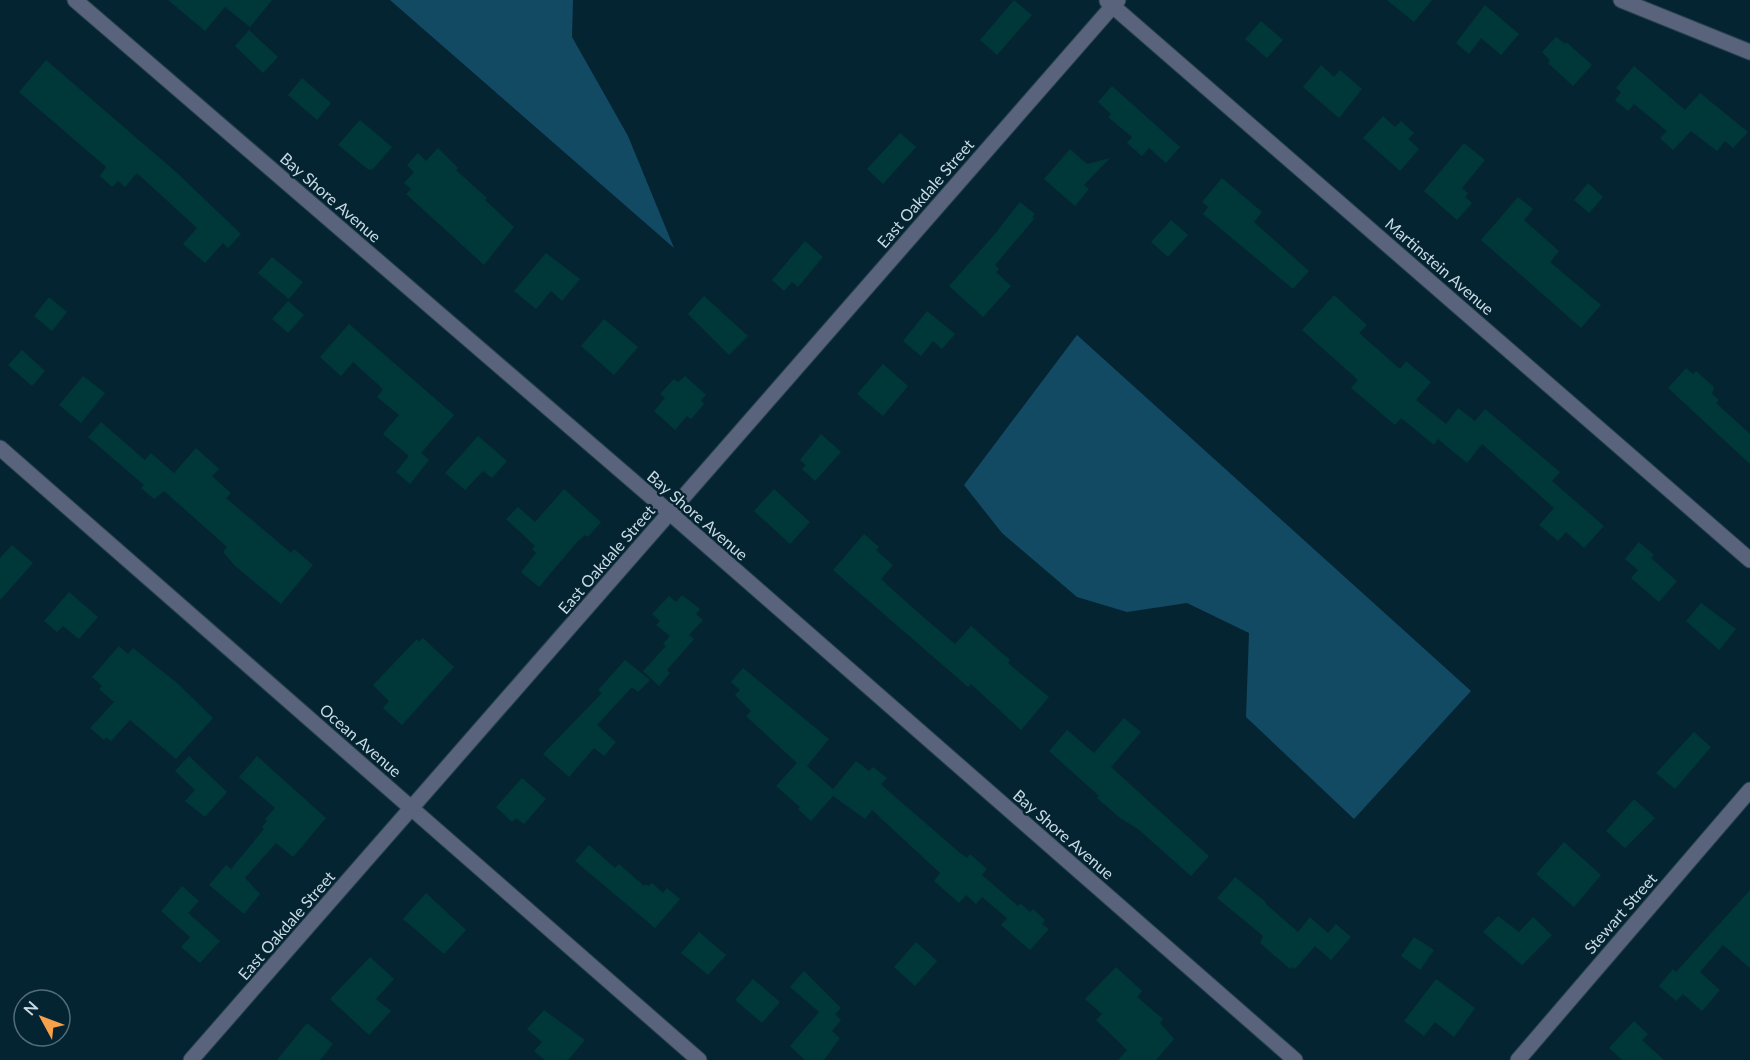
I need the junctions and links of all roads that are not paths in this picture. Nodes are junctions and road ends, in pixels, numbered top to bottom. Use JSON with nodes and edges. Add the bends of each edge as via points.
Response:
{"nodes":[{"id":1,"x":75,"y":0,"type":"edge"},
{"id":2,"x":1621,"y":0,"type":"edge"},
{"id":3,"x":1112,"y":2,"type":"edge"},
{"id":4,"x":1750,"y":52,"type":"edge"},
{"id":5,"x":0,"y":448,"type":"edge"},
{"id":6,"x":670,"y":513,"type":"junction"},
{"id":7,"x":1750,"y":560,"type":"edge"},
{"id":8,"x":1750,"y":790,"type":"edge"},
{"id":9,"x":412,"y":808,"type":"junction"},
{"id":10,"x":190,"y":1060,"type":"edge"},
{"id":11,"x":699,"y":1060,"type":"edge"},
{"id":12,"x":1295,"y":1060,"type":"edge"},
{"id":13,"x":1518,"y":1060,"type":"edge"}],
"edges":[{"from":1,"to":6,"type":"street","name":"Bay Shore Avenue"},
{"from":2,"to":4,"type":"street"},
{"from":3,"to":6,"type":"street","name":"East Oakdale Street"},
{"from":3,"to":7,"type":"street","name":"Martinstein Avenue"},
{"from":5,"to":9,"type":"street","name":"Ocean Avenue"},
{"from":6,"to":9,"type":"street","name":"East Oakdale Street"},
{"from":6,"to":12,"type":"street","name":"Bay Shore Avenue"},
{"from":8,"to":13,"type":"street","name":"Stewart Street"},
{"from":9,"to":10,"type":"street","name":"East Oakdale Street"},
{"from":9,"to":11,"type":"street","name":"Ocean Avenue"}]}
